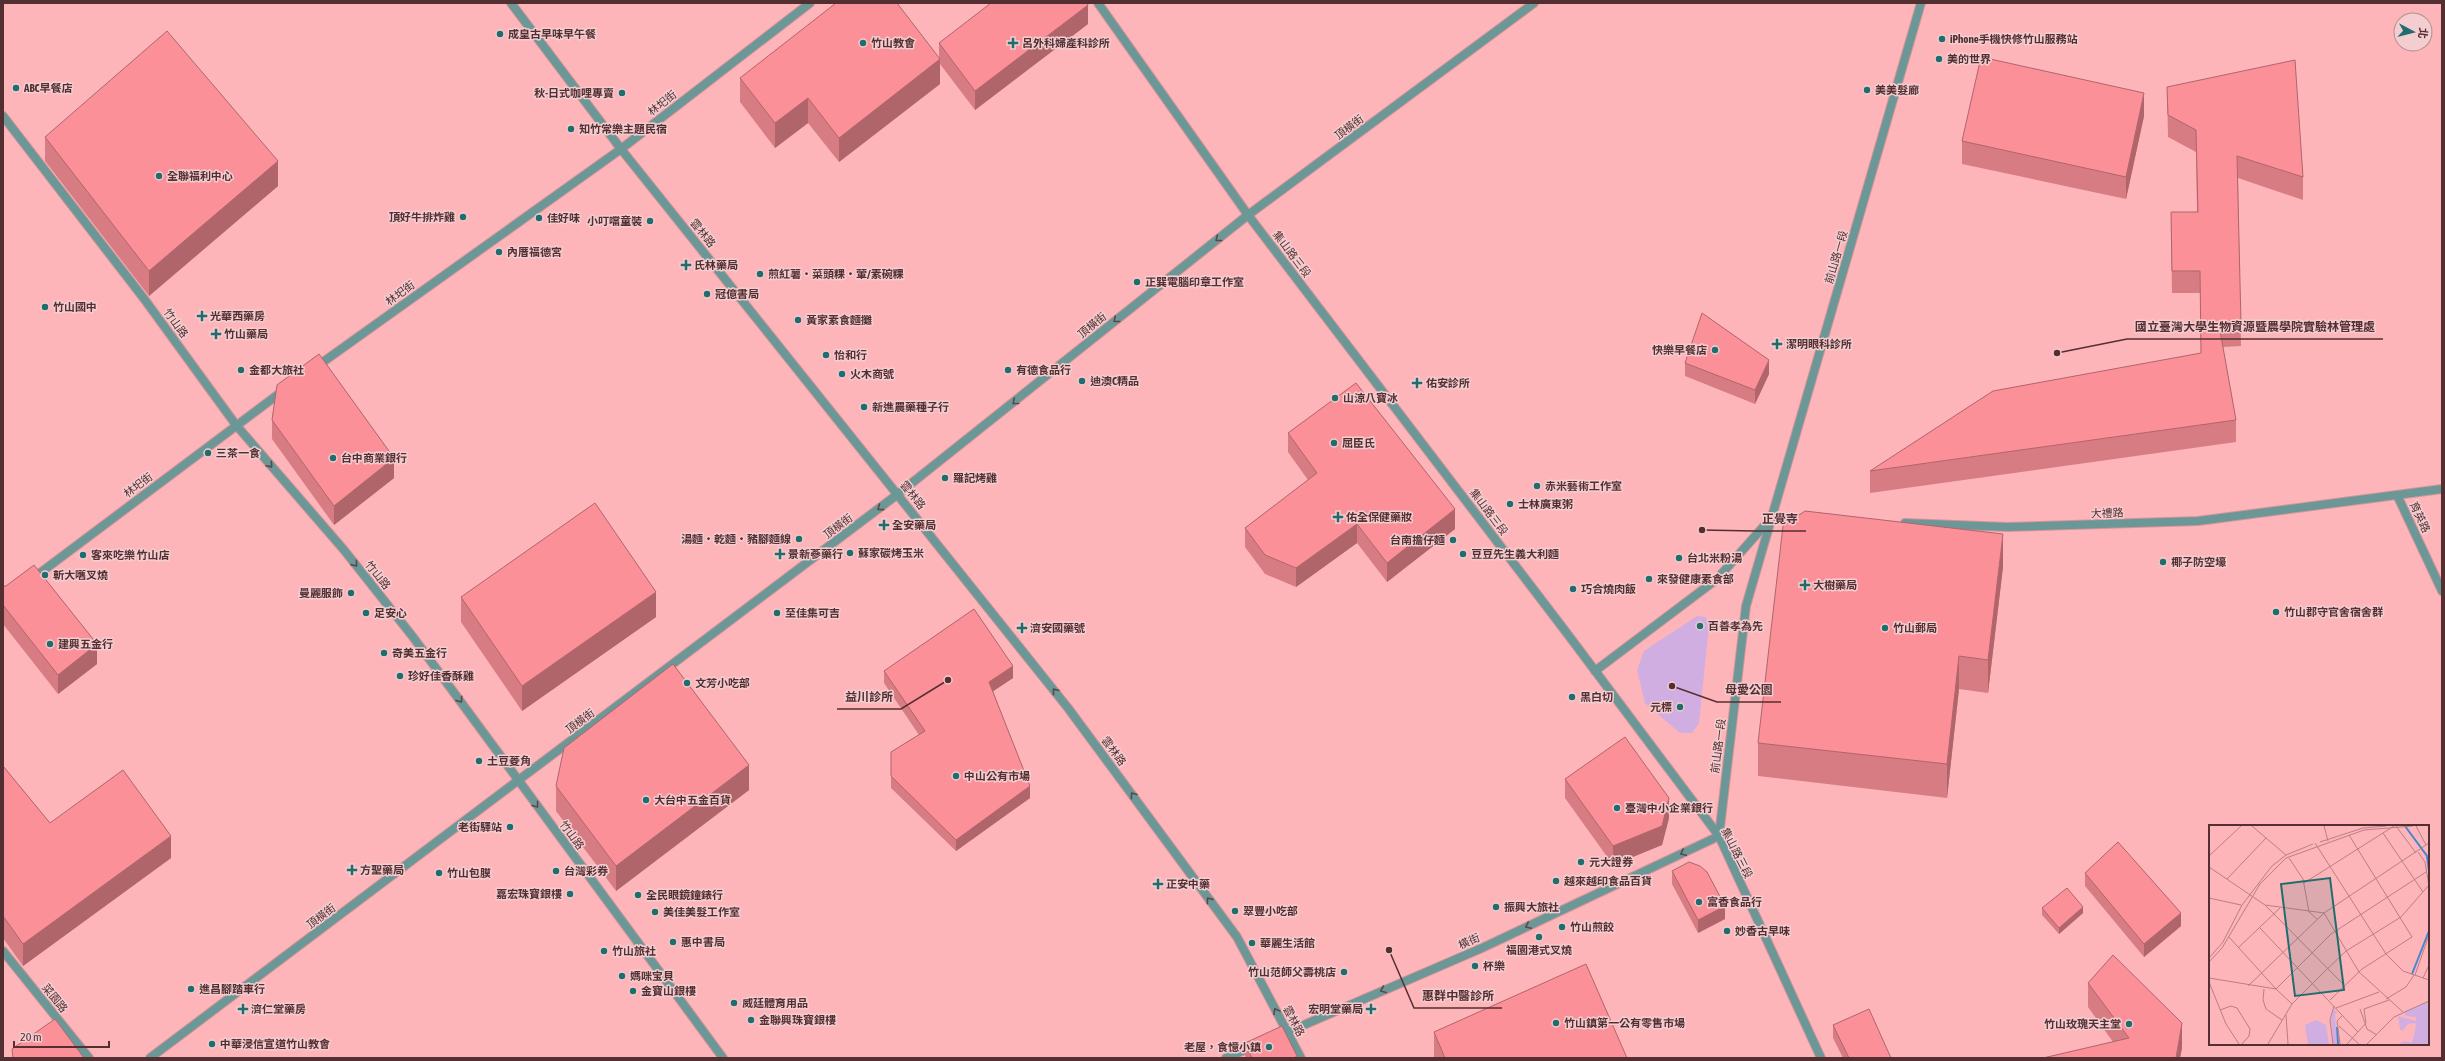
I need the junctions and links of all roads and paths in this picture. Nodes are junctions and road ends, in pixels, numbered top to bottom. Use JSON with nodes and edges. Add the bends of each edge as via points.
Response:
{"nodes":[{"id":1,"x":511,"y":3,"type":"edge"},
{"id":2,"x":810,"y":3,"type":"edge"},
{"id":3,"x":1098,"y":3,"type":"edge"},
{"id":4,"x":1534,"y":3,"type":"edge"},
{"id":5,"x":1921,"y":3,"type":"edge"},
{"id":6,"x":3,"y":116,"type":"edge"},
{"id":7,"x":621,"y":149,"type":"junction"},
{"id":8,"x":1248,"y":215,"type":"junction"},
{"id":9,"x":306,"y":374,"type":"edge"},
{"id":10,"x":294,"y":383,"type":"edge"},
{"id":11,"x":236,"y":425,"type":"junction"},
{"id":12,"x":2442,"y":489,"type":"edge"},
{"id":13,"x":898,"y":494,"type":"junction"},
{"id":14,"x":2398,"y":497,"type":"junction"},
{"id":15,"x":1772,"y":517,"type":"junction"},
{"id":16,"x":1811,"y":519,"type":"edge"},
{"id":17,"x":1897,"y":523,"type":"edge"},
{"id":18,"x":22,"y":586,"type":"edge"},
{"id":19,"x":2442,"y":591,"type":"edge"},
{"id":20,"x":1595,"y":671,"type":"junction"},
{"id":21,"x":519,"y":781,"type":"junction"},
{"id":22,"x":1719,"y":836,"type":"junction"},
{"id":23,"x":3,"y":951,"type":"edge"},
{"id":24,"x":1287,"y":1032,"type":"junction"},
{"id":25,"x":89,"y":1058,"type":"edge"},
{"id":26,"x":150,"y":1058,"type":"edge"},
{"id":27,"x":723,"y":1058,"type":"edge"},
{"id":28,"x":1226,"y":1058,"type":"edge"},
{"id":29,"x":1301,"y":1058,"type":"edge"},
{"id":30,"x":1821,"y":1058,"type":"edge"}],
"edges":[{"from":1,"to":7,"type":"street","name":"雲林路"},
{"from":2,"to":7,"type":"street","name":"林圯街"},
{"from":3,"to":8,"type":"street","name":"集山路三段"},
{"from":4,"to":8,"type":"street","name":"頂橫街"},
{"from":5,"to":15,"type":"street","name":"前山路一段"},
{"from":6,"to":11,"type":"street","name":"竹山路","via":[[145,300]]},
{"from":7,"to":9,"type":"street","name":"林圯街"},
{"from":7,"to":13,"type":"street","name":"雲林路"},
{"from":8,"to":13,"type":"street","name":"頂橫街","one_way":true},
{"from":8,"to":20,"type":"street","name":"集山路三段"},
{"from":10,"to":11,"type":"street","name":"林圯街"},
{"from":11,"to":18,"type":"street","name":"林圯街"},
{"from":11,"to":21,"type":"street","name":"竹山路","one_way":true,"via":[[344,550],[413,637]]},
{"from":12,"to":14,"type":"street","name":"大禮路"},
{"from":13,"to":21,"type":"street","name":"頂橫街","one_way":true},
{"from":24,"to":13,"type":"street","name":"雲林路","one_way":true,"via":[[1237,937],[1068,708]]},
{"from":14,"to":17,"type":"street","name":"大禮路","via":[[2198,520],[2007,527]]},
{"from":14,"to":19,"type":"street","name":"育英路"},
{"from":15,"to":16,"type":"street"},
{"from":15,"to":20,"type":"street","name":"前山路一段","via":[[1717,579]]},
{"from":15,"to":22,"type":"street","name":"前山路一段","via":[[1746,606]]},
{"from":20,"to":22,"type":"street","name":"集山路三段"},
{"from":21,"to":26,"type":"street","name":"頂橫街"},
{"from":21,"to":27,"type":"street","name":"竹山路","one_way":true},
{"from":22,"to":24,"type":"street","name":"橫街","one_way":true,"via":[[1482,948]]},
{"from":22,"to":30,"type":"street","name":"集山路三段"},
{"from":23,"to":25,"type":"street","name":"菜園路"},
{"from":24,"to":28,"type":"street","name":"橫街"},
{"from":24,"to":29,"type":"street","name":"雲林路"}]}
